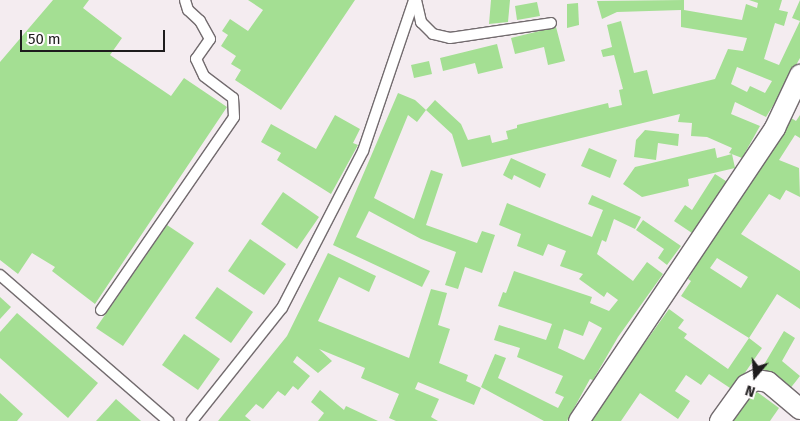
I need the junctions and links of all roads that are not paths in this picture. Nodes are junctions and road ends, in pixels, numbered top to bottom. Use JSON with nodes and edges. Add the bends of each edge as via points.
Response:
{"nodes":[{"id":1,"x":185,"y":0,"type":"edge"},
{"id":2,"x":415,"y":0,"type":"edge"},
{"id":3,"x":551,"y":23,"type":"dead end"},
{"id":4,"x":800,"y":74,"type":"edge"},
{"id":5,"x":0,"y":275,"type":"edge"},
{"id":6,"x":101,"y":310,"type":"dead end"},
{"id":7,"x":800,"y":409,"type":"edge"},
{"id":8,"x":168,"y":421,"type":"edge"},
{"id":9,"x":192,"y":421,"type":"edge"},
{"id":10,"x":579,"y":421,"type":"edge"},
{"id":11,"x":720,"y":421,"type":"edge"}],
"edges":[{"from":1,"to":6,"type":"lane","via":[[188,10],[200,21],[210,39],[196,59],[204,76],[233,98],[234,117]]},
{"from":2,"to":3,"type":"lane","via":[[421,22],[433,34],[450,38]]},
{"from":2,"to":9,"type":"lane","via":[[363,152],[282,308]]},
{"from":4,"to":10,"type":"street","via":[[775,128]]},
{"from":5,"to":8,"type":"lane"},
{"from":7,"to":11,"type":"street","via":[[768,382],[756,380],[746,385]]}]}
